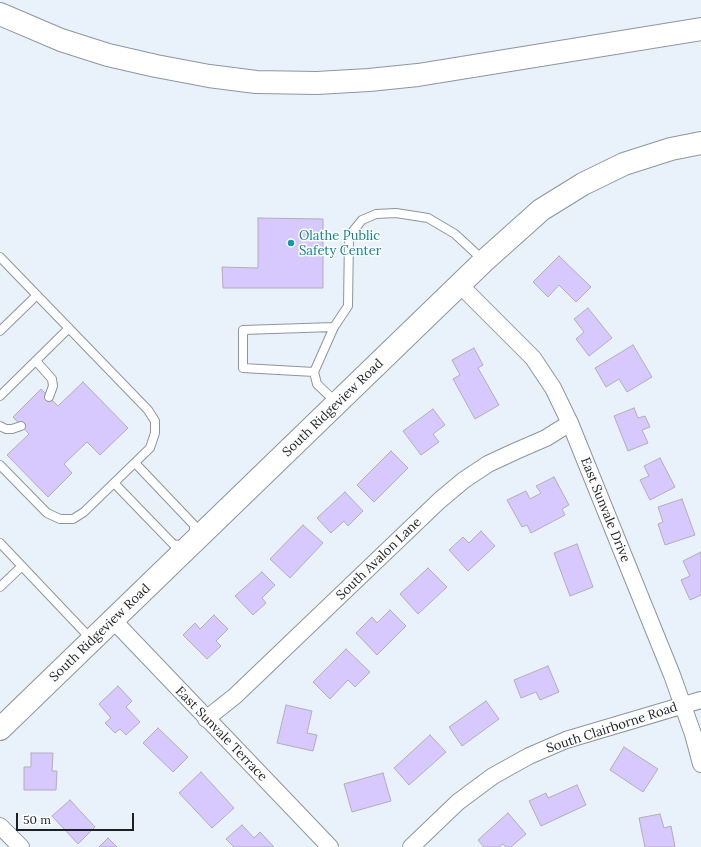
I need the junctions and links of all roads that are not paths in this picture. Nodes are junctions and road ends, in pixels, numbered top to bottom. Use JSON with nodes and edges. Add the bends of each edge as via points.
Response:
{"nodes":[{"id":1,"x":0,"y":14,"type":"edge"},
{"id":2,"x":701,"y":29,"type":"edge"},
{"id":3,"x":701,"y":143,"type":"edge"},
{"id":4,"x":484,"y":261,"type":"junction"},
{"id":5,"x":2,"y":262,"type":"edge"},
{"id":6,"x":460,"y":285,"type":"junction"},
{"id":7,"x":37,"y":295,"type":"junction"},
{"id":8,"x":334,"y":327,"type":"junction"},
{"id":9,"x":69,"y":328,"type":"junction"},
{"id":10,"x":0,"y":331,"type":"edge"},
{"id":11,"x":36,"y":361,"type":"junction"},
{"id":12,"x":314,"y":372,"type":"junction"},
{"id":13,"x":0,"y":396,"type":"edge"},
{"id":14,"x":49,"y":397,"type":"dead end"},
{"id":15,"x":338,"y":403,"type":"junction"},
{"id":16,"x":570,"y":423,"type":"junction"},
{"id":17,"x":0,"y":426,"type":"edge"},
{"id":18,"x":21,"y":426,"type":"dead end"},
{"id":19,"x":135,"y":463,"type":"junction"},
{"id":20,"x":0,"y":465,"type":"edge"},
{"id":21,"x":114,"y":484,"type":"junction"},
{"id":22,"x":0,"y":542,"type":"edge"},
{"id":23,"x":193,"y":542,"type":"junction"},
{"id":24,"x":22,"y":566,"type":"junction"},
{"id":25,"x":0,"y":587,"type":"edge"},
{"id":26,"x":113,"y":620,"type":"junction"},
{"id":27,"x":92,"y":641,"type":"junction"},
{"id":28,"x":701,"y":700,"type":"edge"},
{"id":29,"x":683,"y":705,"type":"junction"},
{"id":30,"x":206,"y":719,"type":"junction"},
{"id":31,"x":0,"y":729,"type":"edge"},
{"id":32,"x":701,"y":764,"type":"edge"},
{"id":33,"x":0,"y":826,"type":"edge"},
{"id":34,"x":21,"y":847,"type":"edge"},
{"id":35,"x":330,"y":847,"type":"edge"},
{"id":36,"x":411,"y":847,"type":"edge"}],
"edges":[{"from":1,"to":2,"type":"main road","via":[[62,40],[108,55],[209,76],[256,82],[317,83],[418,75]]},
{"from":3,"to":4,"type":"main road","name":"South Ridgeview Road","via":[[671,149],[624,164],[584,184],[541,210]]},
{"from":4,"to":6,"type":"main road","name":"South Ridgeview Road"},
{"from":4,"to":8,"type":"lane","via":[[455,234],[428,218],[396,213],[376,214],[362,220],[349,236],[348,306]]},
{"from":5,"to":7,"type":"lane"},
{"from":6,"to":15,"type":"main road","name":"South Ridgeview Road"},
{"from":6,"to":16,"type":"street","name":"East Sunvale Drive","via":[[533,358],[553,388]]},
{"from":7,"to":9,"type":"lane"},
{"from":7,"to":10,"type":"lane"},
{"from":8,"to":12,"type":"lane"},
{"from":8,"to":12,"type":"lane","via":[[243,330],[243,368]]},
{"from":9,"to":11,"type":"lane"},
{"from":9,"to":19,"type":"lane","via":[[148,410],[155,421],[155,433],[150,448]]},
{"from":11,"to":13,"type":"lane"},
{"from":11,"to":14,"type":"lane","via":[[52,379]]},
{"from":12,"to":15,"type":"lane","via":[[317,384]]},
{"from":15,"to":23,"type":"main road","name":"South Ridgeview Road"},
{"from":16,"to":29,"type":"street","name":"East Sunvale Drive"},
{"from":16,"to":30,"type":"street","name":"South Avalon Lane","via":[[546,438],[488,464],[464,480],[235,696]]},
{"from":17,"to":18,"type":"lane","via":[[6,429]]},
{"from":19,"to":21,"type":"lane"},
{"from":19,"to":23,"type":"lane","via":[[194,525]]},
{"from":20,"to":21,"type":"lane","via":[[47,513],[60,520],[73,519],[84,512]]},
{"from":21,"to":23,"type":"lane","via":[[174,545]]},
{"from":22,"to":24,"type":"lane"},
{"from":23,"to":26,"type":"main road","name":"South Ridgeview Road"},
{"from":24,"to":25,"type":"lane"},
{"from":24,"to":27,"type":"lane"},
{"from":26,"to":27,"type":"main road","name":"South Ridgeview Road"},
{"from":26,"to":30,"type":"street","name":"East Sunvale Terrace"},
{"from":27,"to":31,"type":"main road","name":"South Ridgeview Road"},
{"from":28,"to":29,"type":"street","name":"South Clairborne Road"},
{"from":29,"to":32,"type":"street","name":"East Sunvale Drive"},
{"from":29,"to":36,"type":"street","name":"South Clairborne Road","via":[[566,740],[529,756],[493,776],[458,802]]},
{"from":30,"to":35,"type":"street","name":"East Sunvale Terrace"},
{"from":33,"to":34,"type":"street"}]}
